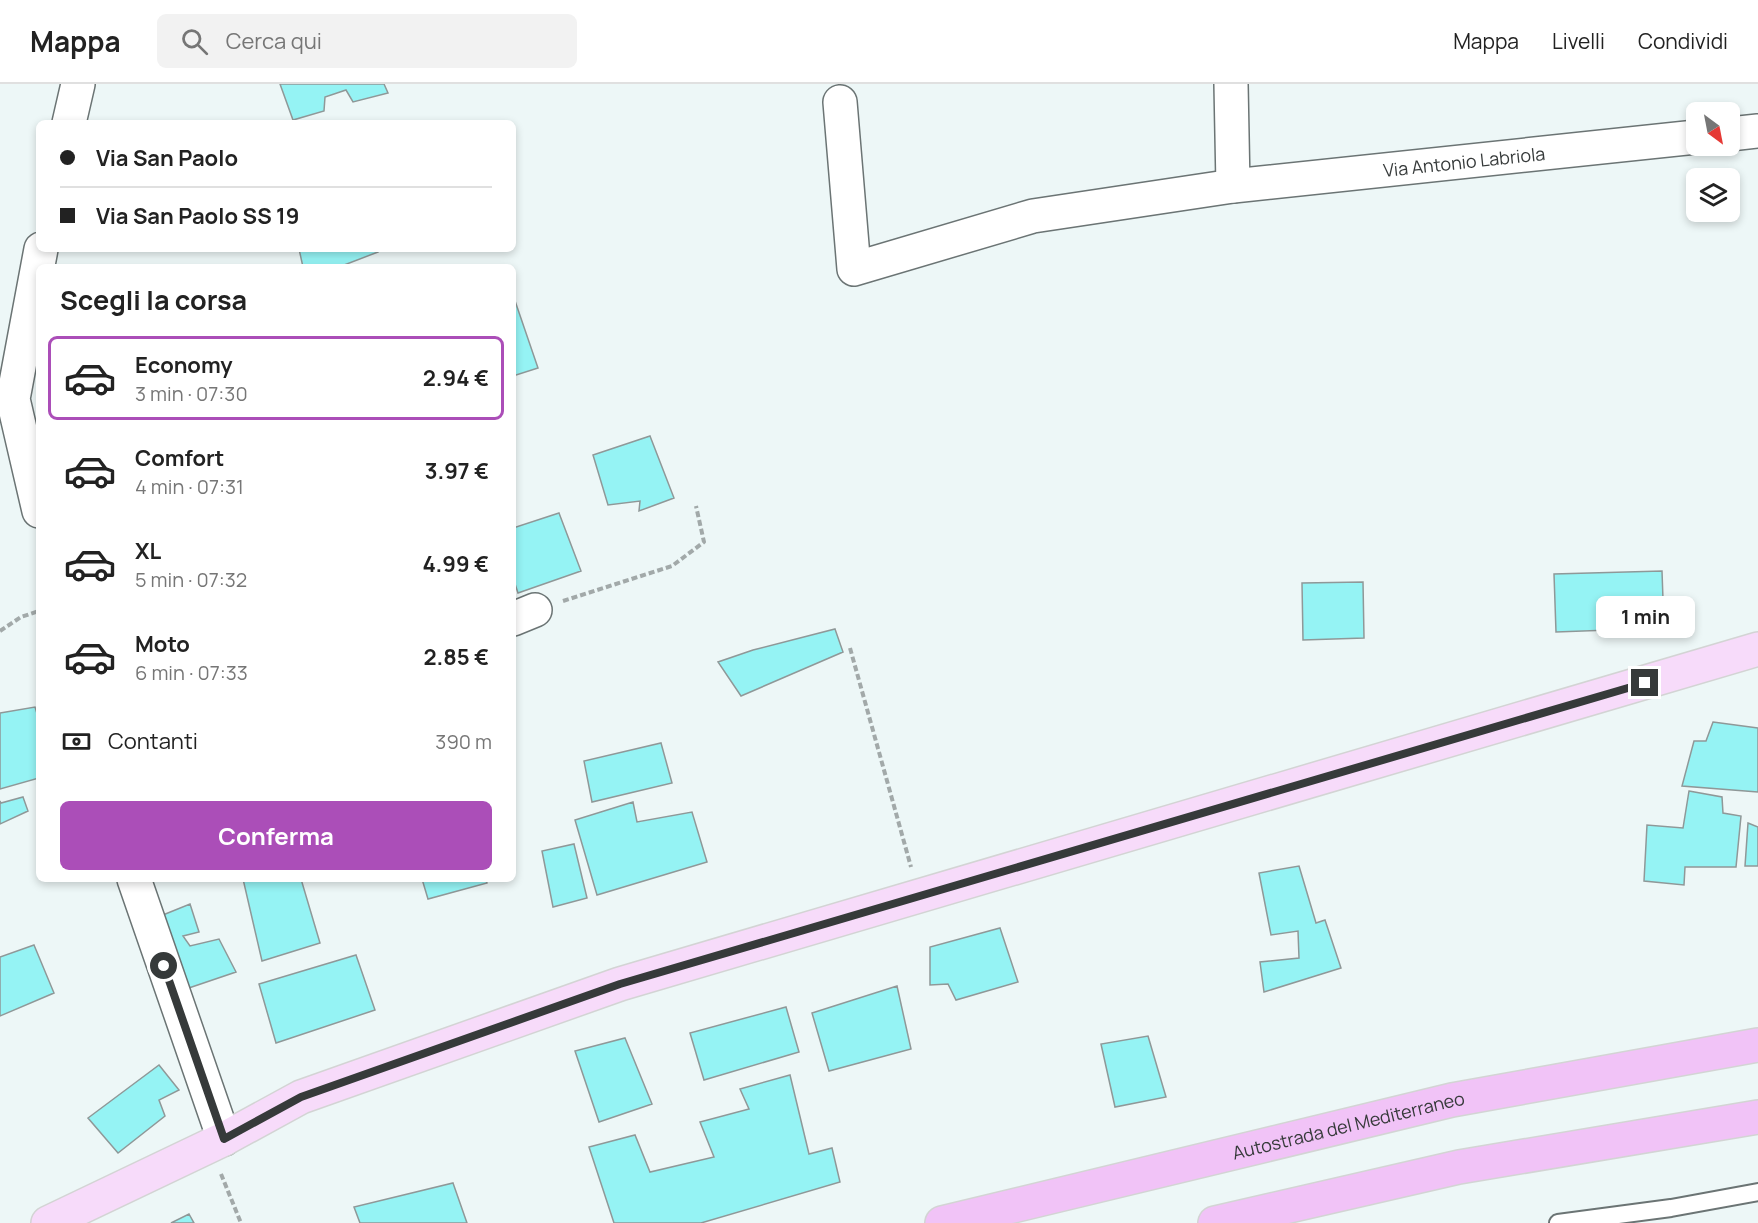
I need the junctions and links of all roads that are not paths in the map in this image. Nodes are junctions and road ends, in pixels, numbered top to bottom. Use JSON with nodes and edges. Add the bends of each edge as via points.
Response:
{"nodes":[{"id":1,"x":78,"y":84,"type":"edge"},
{"id":2,"x":1231,"y":84,"type":"edge"},
{"id":3,"x":840,"y":102,"type":"dead end"},
{"id":4,"x":70,"y":120,"type":"edge"},
{"id":5,"x":1758,"y":130,"type":"edge"},
{"id":6,"x":1740,"y":133,"type":"edge"},
{"id":7,"x":1686,"y":138,"type":"edge"},
{"id":8,"x":1233,"y":186,"type":"junction"},
{"id":9,"x":36,"y":276,"type":"edge"},
{"id":10,"x":36,"y":498,"type":"edge"},
{"id":11,"x":1758,"y":649,"type":"edge"},
{"id":12,"x":135,"y":882,"type":"edge"},
{"id":13,"x":1758,"y":1045,"type":"edge"},
{"id":14,"x":1758,"y":1117,"type":"edge"},
{"id":15,"x":216,"y":1142,"type":"junction"},
{"id":16,"x":1758,"y":1192,"type":"edge"},
{"id":17,"x":48,"y":1223,"type":"edge"},
{"id":18,"x":942,"y":1223,"type":"edge"},
{"id":19,"x":1215,"y":1223,"type":"edge"},
{"id":20,"x":1558,"y":1223,"type":"edge"}],
"edges":[{"from":1,"to":4,"type":"street"},
{"from":2,"to":8,"type":"street"},
{"from":3,"to":8,"type":"street","name":"Via Antonio Labriola","via":[[854,269],[1033,216]]},
{"from":5,"to":6,"type":"street"},
{"from":7,"to":8,"type":"street","name":"Via Antonio Labriola"},
{"from":9,"to":10,"type":"street","via":[[13,399]]},
{"from":11,"to":15,"type":"main road","via":[[609,988],[301,1097]]},
{"from":12,"to":15,"type":"street"},
{"from":13,"to":18,"type":"highway","name":"Autostrada del Mediterraneo","via":[[1452,1101]]},
{"from":14,"to":19,"type":"highway","via":[[1459,1167]]},
{"from":15,"to":17,"type":"main road"},
{"from":16,"to":20,"type":"lane"}]}
